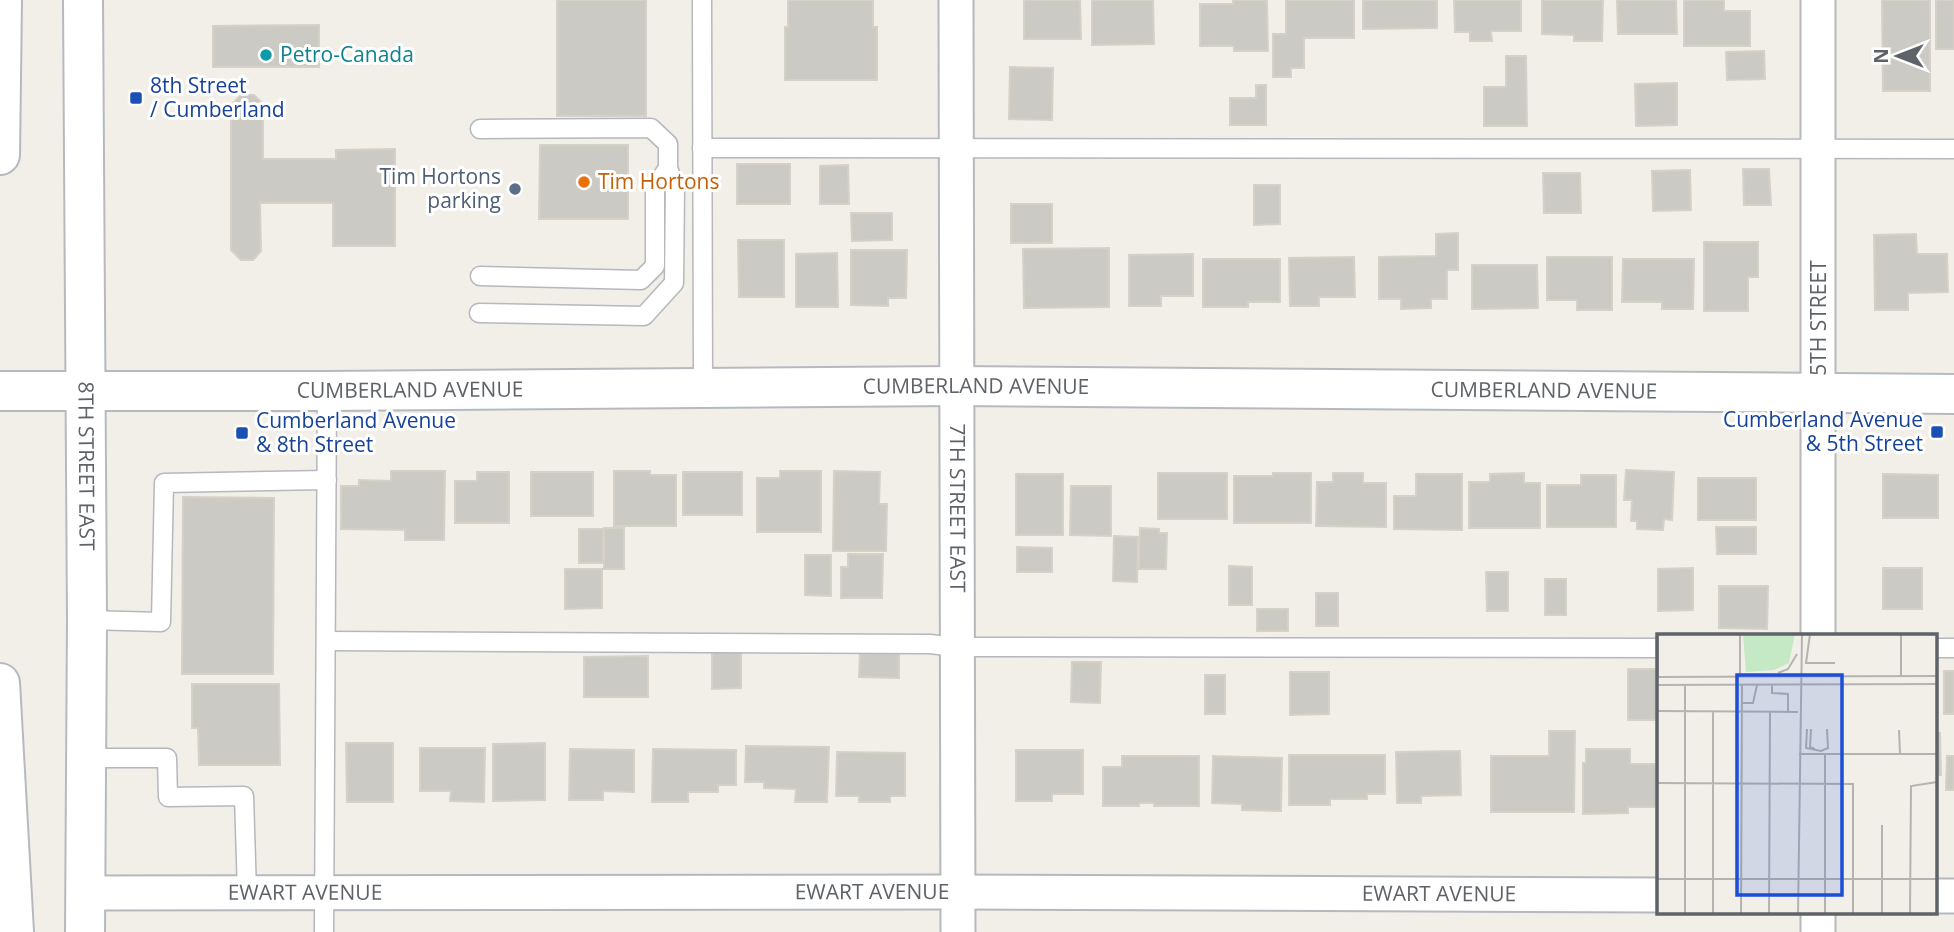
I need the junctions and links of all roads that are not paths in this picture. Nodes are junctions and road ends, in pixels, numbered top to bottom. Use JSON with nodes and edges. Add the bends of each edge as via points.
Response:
{"nodes":[{"id":1,"x":2,"y":0,"type":"edge"},
{"id":2,"x":83,"y":0,"type":"edge"},
{"id":3,"x":702,"y":0,"type":"edge"},
{"id":4,"x":956,"y":0,"type":"edge"},
{"id":5,"x":1818,"y":0,"type":"edge"},
{"id":6,"x":481,"y":129,"type":"dead end"},
{"id":7,"x":957,"y":147,"type":"junction"},
{"id":8,"x":702,"y":148,"type":"junction"},
{"id":9,"x":1818,"y":148,"type":"junction"},
{"id":10,"x":1954,"y":149,"type":"edge"},
{"id":11,"x":0,"y":155,"type":"edge"},
{"id":12,"x":668,"y":168,"type":"junction"},
{"id":13,"x":480,"y":276,"type":"dead end"},
{"id":14,"x":479,"y":313,"type":"dead end"},
{"id":15,"x":956,"y":386,"type":"junction"},
{"id":16,"x":703,"y":388,"type":"junction"},
{"id":17,"x":86,"y":390,"type":"junction"},
{"id":18,"x":0,"y":391,"type":"edge"},
{"id":19,"x":327,"y":391,"type":"junction"},
{"id":20,"x":1819,"y":393,"type":"junction"},
{"id":21,"x":1954,"y":394,"type":"edge"},
{"id":22,"x":327,"y":480,"type":"junction"},
{"id":23,"x":88,"y":620,"type":"junction"},
{"id":24,"x":1818,"y":634,"type":"edge"},
{"id":25,"x":326,"y":641,"type":"junction"},
{"id":26,"x":956,"y":647,"type":"junction"},
{"id":27,"x":1657,"y":648,"type":"edge"},
{"id":28,"x":0,"y":684,"type":"edge"},
{"id":29,"x":86,"y":758,"type":"junction"},
{"id":30,"x":957,"y":892,"type":"junction"},
{"id":31,"x":86,"y":893,"type":"junction"},
{"id":32,"x":247,"y":893,"type":"junction"},
{"id":33,"x":324,"y":893,"type":"junction"},
{"id":34,"x":1657,"y":895,"type":"edge"},
{"id":35,"x":1818,"y":914,"type":"edge"},
{"id":36,"x":9,"y":915,"type":"edge"},
{"id":37,"x":85,"y":932,"type":"edge"},
{"id":38,"x":324,"y":932,"type":"edge"},
{"id":39,"x":958,"y":932,"type":"edge"},
{"id":40,"x":1818,"y":932,"type":"edge"}],
"edges":[{"from":1,"to":11,"type":"main road"},
{"from":2,"to":17,"type":"main road","name":"8TH STREET EAST"},
{"from":3,"to":8,"type":"lane"},
{"from":4,"to":7,"type":"street","name":"7TH STREET EAST"},
{"from":5,"to":9,"type":"street","name":"5TH STREET"},
{"from":6,"to":12,"type":"lane","via":[[651,128],[668,144]]},
{"from":7,"to":8,"type":"lane"},
{"from":7,"to":9,"type":"lane"},
{"from":7,"to":15,"type":"street","name":"7TH STREET EAST"},
{"from":8,"to":16,"type":"lane"},
{"from":9,"to":10,"type":"lane"},
{"from":9,"to":20,"type":"street","name":"5TH STREET"},
{"from":12,"to":13,"type":"lane","via":[[655,187],[655,266],[641,280]]},
{"from":12,"to":14,"type":"lane","via":[[675,187],[674,283],[644,316]]},
{"from":15,"to":16,"type":"main road","name":"CUMBERLAND AVENUE"},
{"from":15,"to":20,"type":"main road","name":"CUMBERLAND AVENUE"},
{"from":15,"to":26,"type":"street","name":"7TH STREET EAST"},
{"from":16,"to":19,"type":"main road","name":"CUMBERLAND AVENUE"},
{"from":17,"to":18,"type":"main road","name":"CUMBERLAND AVENUE"},
{"from":17,"to":19,"type":"main road","name":"CUMBERLAND AVENUE"},
{"from":17,"to":23,"type":"main road","name":"8TH STREET EAST"},
{"from":19,"to":22,"type":"lane"},
{"from":20,"to":21,"type":"main road","name":"CUMBERLAND AVENUE"},
{"from":20,"to":24,"type":"street","name":"5TH STREET"},
{"from":22,"to":23,"type":"lane","via":[[164,483],[161,622]]},
{"from":22,"to":25,"type":"lane"},
{"from":23,"to":29,"type":"main road","name":"8TH STREET EAST"},
{"from":25,"to":26,"type":"lane"},
{"from":25,"to":33,"type":"lane"},
{"from":26,"to":27,"type":"lane"},
{"from":26,"to":30,"type":"street","name":"7TH STREET EAST"},
{"from":28,"to":36,"type":"main road"},
{"from":29,"to":31,"type":"main road","name":"8TH STREET EAST"},
{"from":29,"to":32,"type":"lane","via":[[167,758],[169,797],[244,796]]},
{"from":30,"to":33,"type":"street","name":"EWART AVENUE"},
{"from":30,"to":34,"type":"street","name":"EWART AVENUE"},
{"from":30,"to":39,"type":"street","name":"7TH STREET EAST"},
{"from":31,"to":32,"type":"street","name":"EWART AVENUE"},
{"from":31,"to":37,"type":"main road","name":"8TH STREET EAST"},
{"from":32,"to":33,"type":"street","name":"EWART AVENUE"},
{"from":33,"to":38,"type":"lane"},
{"from":35,"to":40,"type":"street"}]}
